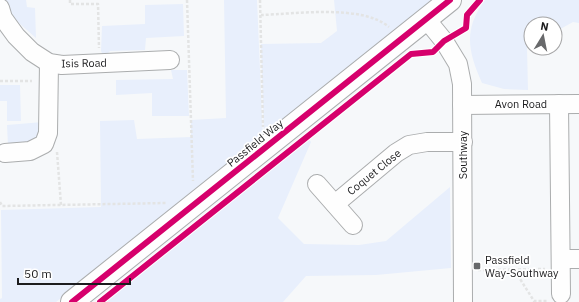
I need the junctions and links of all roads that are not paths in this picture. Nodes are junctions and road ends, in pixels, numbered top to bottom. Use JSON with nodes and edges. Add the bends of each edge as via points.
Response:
{"nodes":[{"id":1,"x":450,"y":0,"type":"edge"},
{"id":2,"x":0,"y":8,"type":"edge"},
{"id":3,"x":426,"y":19,"type":"junction"},
{"id":4,"x":170,"y":60,"type":"dead end"},
{"id":5,"x":49,"y":72,"type":"junction"},
{"id":6,"x":559,"y":104,"type":"junction"},
{"id":7,"x":579,"y":104,"type":"edge"},
{"id":8,"x":462,"y":105,"type":"junction"},
{"id":9,"x":463,"y":142,"type":"junction"},
{"id":10,"x":5,"y":153,"type":"dead end"},
{"id":11,"x":317,"y":184,"type":"dead end"},
{"id":12,"x":335,"y":204,"type":"junction"},
{"id":13,"x":353,"y":225,"type":"dead end"},
{"id":14,"x":579,"y":259,"type":"edge"},
{"id":15,"x":561,"y":264,"type":"junction"},
{"id":16,"x":555,"y":298,"type":"road end"},
{"id":17,"x":72,"y":302,"type":"edge"},
{"id":18,"x":463,"y":302,"type":"edge"}],
"edges":[{"from":1,"to":3,"type":"street","name":"Passfield Way"},
{"from":2,"to":5,"type":"street","name":"Isis Road","via":[[3,18],[16,36]]},
{"from":3,"to":8,"type":"street","name":"Southway","via":[[458,64],[462,84]]},
{"from":3,"to":17,"type":"street","name":"Passfield Way"},
{"from":4,"to":5,"type":"street","name":"Isis Road","via":[[62,65]]},
{"from":5,"to":10,"type":"street","via":[[48,132],[44,144],[30,151]]},
{"from":6,"to":7,"type":"street","name":"Avon Road"},
{"from":6,"to":8,"type":"street","name":"Avon Road"},
{"from":6,"to":15,"type":"street"},
{"from":8,"to":9,"type":"street","name":"Southway"},
{"from":9,"to":12,"type":"street","name":"Coquet Close","via":[[409,145]]},
{"from":9,"to":18,"type":"street","name":"Southway"},
{"from":11,"to":12,"type":"street"},
{"from":12,"to":13,"type":"street"},
{"from":14,"to":15,"type":"street"},
{"from":15,"to":16,"type":"street"}]}
